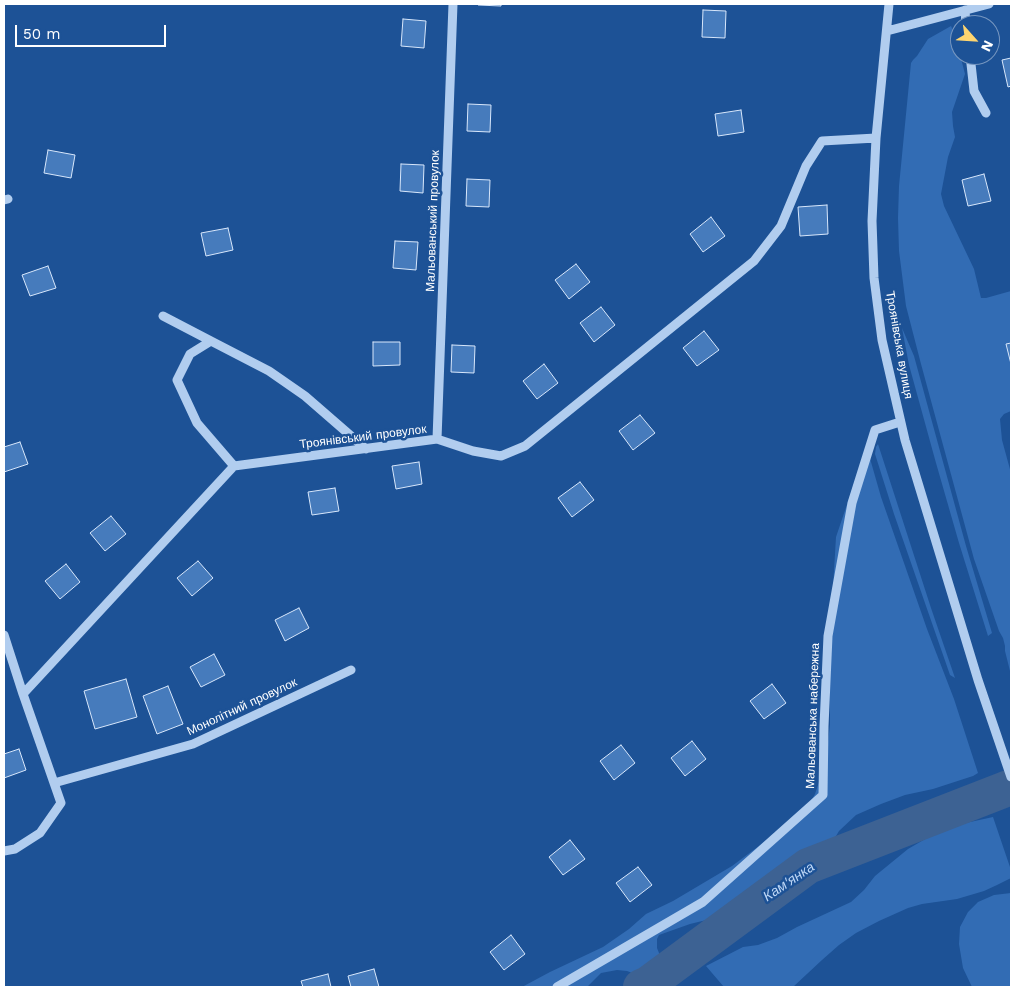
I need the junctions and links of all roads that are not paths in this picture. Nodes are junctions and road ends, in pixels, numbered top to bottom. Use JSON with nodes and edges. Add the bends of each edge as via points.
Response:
{"nodes":[{"id":1,"x":453,"y":4,"type":"edge"},
{"id":2,"x":889,"y":4,"type":"edge"},
{"id":3,"x":989,"y":4,"type":"edge"},
{"id":4,"x":965,"y":10,"type":"junction"},
{"id":5,"x":965,"y":15,"type":"edge"},
{"id":6,"x":887,"y":31,"type":"junction"},
{"id":7,"x":971,"y":65,"type":"edge"},
{"id":8,"x":986,"y":112,"type":"dead end"},
{"id":9,"x":876,"y":138,"type":"junction"},
{"id":10,"x":163,"y":316,"type":"dead end"},
{"id":11,"x":211,"y":341,"type":"junction"},
{"id":12,"x":900,"y":422,"type":"junction"},
{"id":13,"x":437,"y":440,"type":"junction"},
{"id":14,"x":366,"y":449,"type":"junction"},
{"id":15,"x":234,"y":466,"type":"junction"},
{"id":16,"x":4,"y":635,"type":"edge"},
{"id":17,"x":351,"y":670,"type":"dead end"},
{"id":18,"x":23,"y":694,"type":"junction"},
{"id":19,"x":1011,"y":777,"type":"edge"},
{"id":20,"x":54,"y":783,"type":"junction"},
{"id":21,"x":4,"y":851,"type":"edge"},
{"id":22,"x":557,"y":987,"type":"edge"}],
"edges":[{"from":1,"to":13,"type":"street","name":"Мальованський провулок"},
{"from":2,"to":6,"type":"street","name":"Троянівська вулиця"},
{"from":3,"to":4,"type":"street"},
{"from":4,"to":5,"type":"street"},
{"from":4,"to":6,"type":"street"},
{"from":6,"to":9,"type":"street","name":"Троянівська вулиця"},
{"from":7,"to":8,"type":"street","via":[[974,91]]},
{"from":9,"to":12,"type":"street","name":"Троянівська вулиця","via":[[872,221],[874,278],[882,340]]},
{"from":9,"to":13,"type":"street","name":"Троянівський провулок","via":[[822,141],[806,166],[781,226],[754,260],[525,446],[501,456]]},
{"from":10,"to":11,"type":"street"},
{"from":11,"to":14,"type":"street","via":[[269,371],[305,396]]},
{"from":11,"to":15,"type":"street","via":[[190,354],[177,380],[198,423]]},
{"from":12,"to":19,"type":"street","name":"Троянівська вулиця","via":[[978,680]]},
{"from":12,"to":22,"type":"street","name":"Мальованська набережна","via":[[875,430],[852,503],[828,636],[823,795],[703,902]]},
{"from":13,"to":14,"type":"street","name":"Троянівський провулок"},
{"from":14,"to":15,"type":"street","name":"Троянівський провулок"},
{"from":15,"to":18,"type":"street"},
{"from":16,"to":18,"type":"street"},
{"from":17,"to":20,"type":"street","name":"Монолітний провулок","via":[[193,744]]},
{"from":18,"to":20,"type":"street"},
{"from":20,"to":21,"type":"street","via":[[61,803],[40,833],[15,849]]}]}
